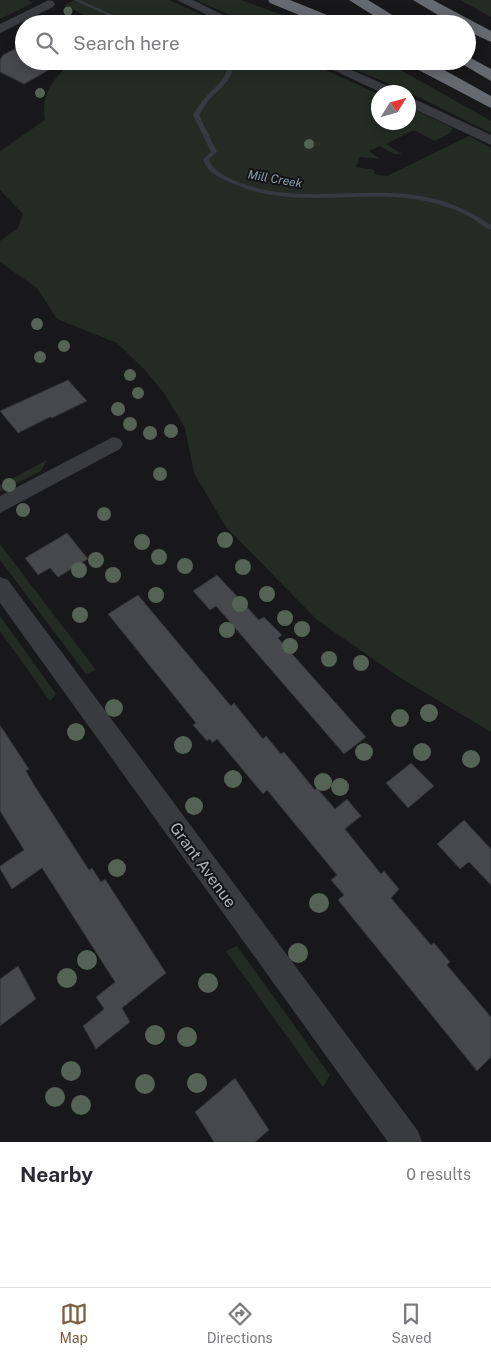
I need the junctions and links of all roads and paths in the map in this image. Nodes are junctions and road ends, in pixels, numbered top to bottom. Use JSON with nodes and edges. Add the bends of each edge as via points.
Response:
{"nodes":[{"id":1,"x":183,"y":0,"type":"edge"},
{"id":2,"x":276,"y":0,"type":"edge"},
{"id":3,"x":357,"y":0,"type":"edge"},
{"id":4,"x":421,"y":0,"type":"edge"},
{"id":5,"x":426,"y":0,"type":"edge"},
{"id":6,"x":49,"y":4,"type":"dead end"},
{"id":7,"x":27,"y":15,"type":"edge"},
{"id":8,"x":216,"y":15,"type":"edge"},
{"id":9,"x":314,"y":15,"type":"edge"},
{"id":10,"x":383,"y":15,"type":"edge"},
{"id":11,"x":449,"y":15,"type":"edge"},
{"id":12,"x":451,"y":15,"type":"edge"},
{"id":13,"x":15,"y":21,"type":"edge"},
{"id":14,"x":0,"y":28,"type":"edge"},
{"id":15,"x":476,"y":29,"type":"edge"},
{"id":16,"x":491,"y":37,"type":"edge"},
{"id":17,"x":476,"y":67,"type":"edge"},
{"id":18,"x":340,"y":70,"type":"edge"},
{"id":19,"x":430,"y":70,"type":"edge"},
{"id":20,"x":491,"y":76,"type":"edge"},
{"id":21,"x":374,"y":85,"type":"edge"},
{"id":22,"x":416,"y":104,"type":"edge"},
{"id":23,"x":491,"y":104,"type":"edge"},
{"id":24,"x":491,"y":140,"type":"edge"},
{"id":25,"x":112,"y":444,"type":"dead end"},
{"id":26,"x":0,"y":505,"type":"edge"},
{"id":27,"x":0,"y":586,"type":"edge"},
{"id":28,"x":407,"y":1142,"type":"edge"}],
"edges":[{"from":1,"to":8,"type":"street"},
{"from":2,"to":9,"type":"highway"},
{"from":3,"to":10,"type":"highway"},
{"from":4,"to":11,"type":"highway"},
{"from":5,"to":12,"type":"highway"},
{"from":6,"to":7,"type":"street"},
{"from":13,"to":14,"type":"street"},
{"from":15,"to":16,"type":"highway"},
{"from":17,"to":20,"type":"highway"},
{"from":18,"to":21,"type":"street"},
{"from":19,"to":23,"type":"highway"},
{"from":22,"to":24,"type":"street"},
{"from":25,"to":26,"type":"street"},
{"from":27,"to":28,"type":"street","name":"Grant Avenue"}]}
